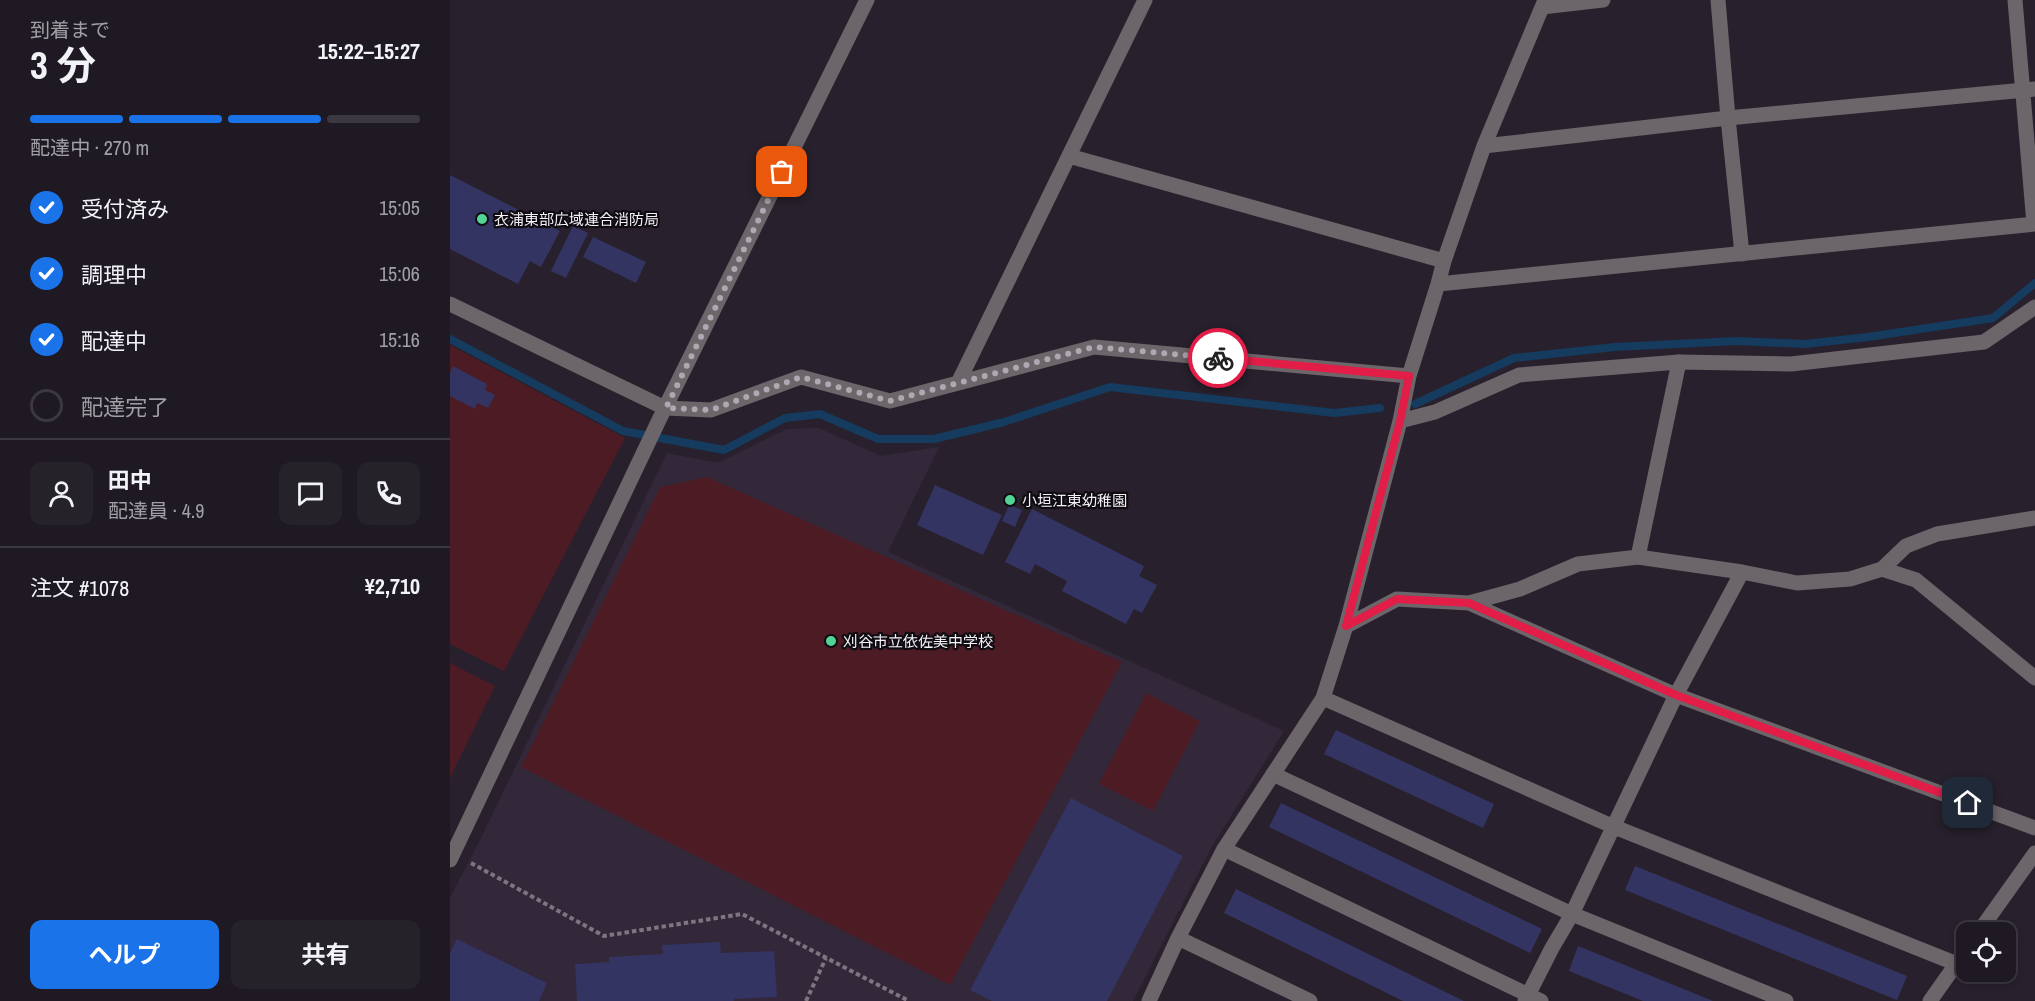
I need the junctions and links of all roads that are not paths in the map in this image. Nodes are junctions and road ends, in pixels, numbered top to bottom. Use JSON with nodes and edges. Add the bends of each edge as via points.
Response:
{"nodes":[{"id":1,"x":867,"y":0,"type":"edge"},
{"id":2,"x":1145,"y":0,"type":"edge"},
{"id":3,"x":1603,"y":0,"type":"edge"},
{"id":4,"x":1718,"y":0,"type":"edge"},
{"id":5,"x":2015,"y":0,"type":"edge"},
{"id":6,"x":1543,"y":3,"type":"edge"},
{"id":7,"x":2029,"y":89,"type":"edge"},
{"id":8,"x":1728,"y":118,"type":"junction"},
{"id":9,"x":1484,"y":146,"type":"junction"},
{"id":10,"x":1069,"y":156,"type":"junction"},
{"id":11,"x":2035,"y":224,"type":"edge"},
{"id":12,"x":1742,"y":254,"type":"junction"},
{"id":13,"x":1444,"y":261,"type":"junction"},
{"id":14,"x":1438,"y":284,"type":"junction"},
{"id":15,"x":450,"y":304,"type":"edge"},
{"id":16,"x":2035,"y":307,"type":"edge"},
{"id":17,"x":1679,"y":362,"type":"junction"},
{"id":18,"x":1409,"y":376,"type":"junction"},
{"id":19,"x":958,"y":383,"type":"junction"},
{"id":20,"x":662,"y":414,"type":"junction"},
{"id":21,"x":1400,"y":421,"type":"junction"},
{"id":22,"x":2035,"y":518,"type":"edge"},
{"id":23,"x":1638,"y":557,"type":"junction"},
{"id":24,"x":1882,"y":569,"type":"junction"},
{"id":25,"x":1742,"y":572,"type":"junction"},
{"id":26,"x":1469,"y":603,"type":"junction"},
{"id":27,"x":1346,"y":626,"type":"junction"},
{"id":28,"x":2035,"y":678,"type":"edge"},
{"id":29,"x":1676,"y":695,"type":"junction"},
{"id":30,"x":1323,"y":698,"type":"junction"},
{"id":31,"x":1273,"y":774,"type":"junction"},
{"id":32,"x":1612,"y":826,"type":"junction"},
{"id":33,"x":2035,"y":828,"type":"edge"},
{"id":34,"x":1224,"y":849,"type":"junction"},
{"id":35,"x":2035,"y":853,"type":"edge"},
{"id":36,"x":452,"y":857,"type":"edge"},
{"id":37,"x":1572,"y":914,"type":"junction"},
{"id":38,"x":1986,"y":922,"type":"edge"},
{"id":39,"x":1178,"y":938,"type":"junction"},
{"id":40,"x":1956,"y":964,"type":"edge"},
{"id":41,"x":1956,"y":965,"type":"edge"},
{"id":42,"x":1531,"y":999,"type":"edge"},
{"id":43,"x":1149,"y":1001,"type":"edge"},
{"id":44,"x":1310,"y":1001,"type":"edge"},
{"id":45,"x":1786,"y":1001,"type":"edge"},
{"id":46,"x":1930,"y":1001,"type":"edge"}],
"edges":[{"from":1,"to":20,"type":"street"},
{"from":2,"to":10,"type":"street"},
{"from":3,"to":6,"type":"street"},
{"from":4,"to":8,"type":"street"},
{"from":5,"to":7,"type":"street"},
{"from":6,"to":9,"type":"street"},
{"from":7,"to":8,"type":"street"},
{"from":7,"to":11,"type":"street"},
{"from":8,"to":9,"type":"street"},
{"from":8,"to":12,"type":"street"},
{"from":9,"to":13,"type":"street"},
{"from":10,"to":13,"type":"street"},
{"from":10,"to":19,"type":"street"},
{"from":11,"to":12,"type":"street"},
{"from":12,"to":14,"type":"street"},
{"from":13,"to":14,"type":"street"},
{"from":14,"to":18,"type":"street"},
{"from":15,"to":20,"type":"street"},
{"from":16,"to":17,"type":"street","via":[[1984,342],[1791,364]]},
{"from":17,"to":21,"type":"street","via":[[1519,375],[1435,412]]},
{"from":17,"to":23,"type":"street"},
{"from":18,"to":19,"type":"street","via":[[1094,347]]},
{"from":18,"to":21,"type":"street"},
{"from":19,"to":20,"type":"street","via":[[890,401],[801,377],[711,410]]},
{"from":20,"to":36,"type":"street"},
{"from":21,"to":27,"type":"street"},
{"from":22,"to":24,"type":"street","via":[[1937,534],[1906,546]]},
{"from":23,"to":25,"type":"street"},
{"from":23,"to":26,"type":"street","via":[[1578,564],[1520,589]]},
{"from":24,"to":25,"type":"street","via":[[1850,579],[1797,582]]},
{"from":24,"to":28,"type":"street","via":[[1916,580]]},
{"from":25,"to":29,"type":"street"},
{"from":26,"to":27,"type":"street","via":[[1397,599]]},
{"from":26,"to":29,"type":"street"},
{"from":27,"to":30,"type":"street"},
{"from":29,"to":32,"type":"street"},
{"from":29,"to":33,"type":"street"},
{"from":30,"to":31,"type":"street"},
{"from":30,"to":32,"type":"street"},
{"from":31,"to":34,"type":"street"},
{"from":31,"to":37,"type":"street"},
{"from":32,"to":37,"type":"street"},
{"from":32,"to":40,"type":"street"},
{"from":34,"to":39,"type":"street"},
{"from":34,"to":42,"type":"street"},
{"from":35,"to":38,"type":"street"},
{"from":37,"to":42,"type":"street","via":[[1552,948]]},
{"from":37,"to":45,"type":"street"},
{"from":39,"to":43,"type":"street"},
{"from":39,"to":44,"type":"street"},
{"from":41,"to":46,"type":"street"}]}
